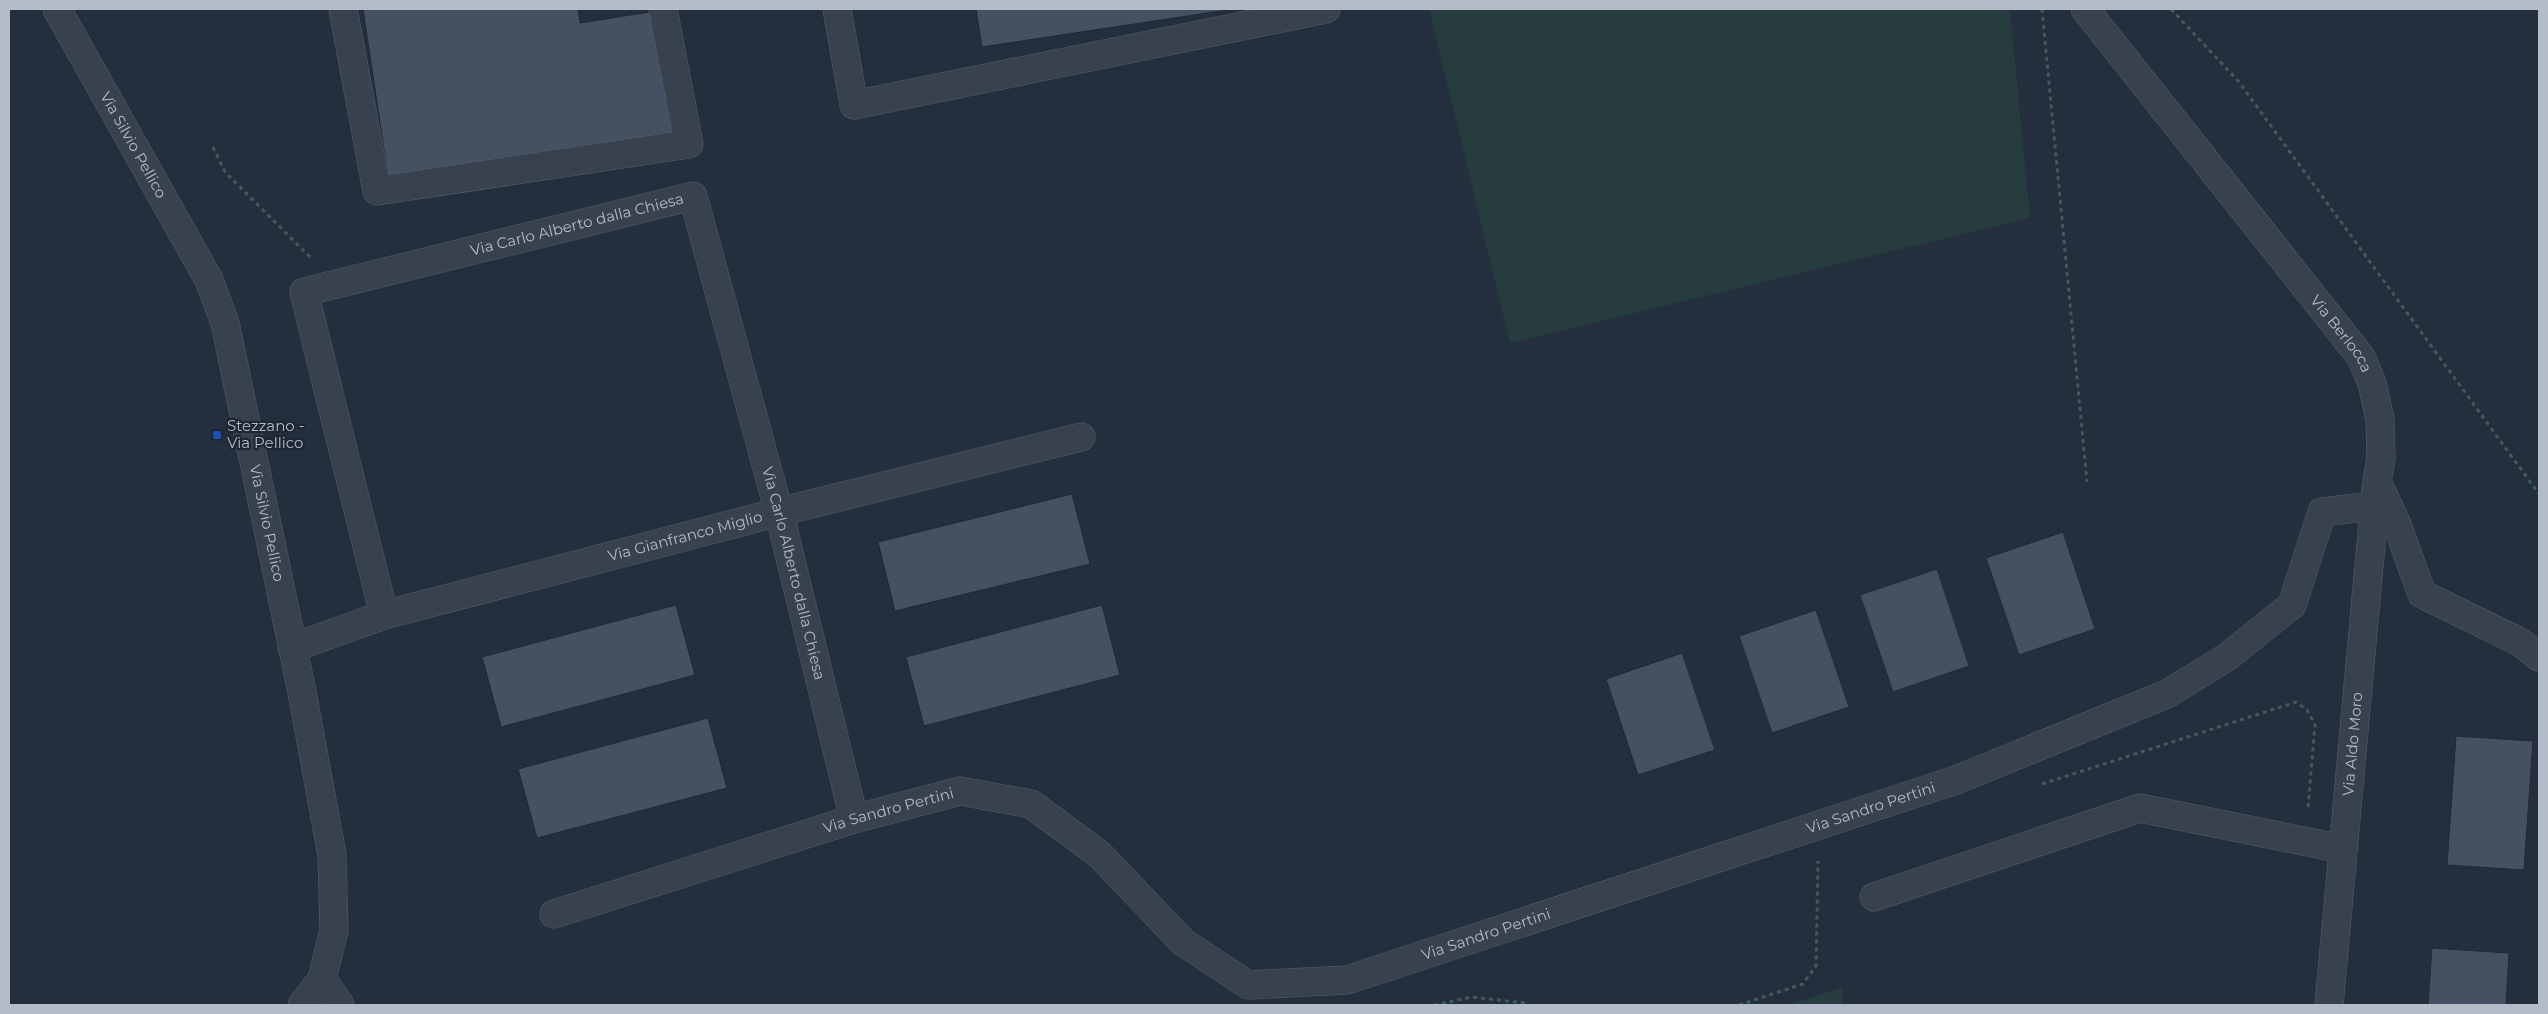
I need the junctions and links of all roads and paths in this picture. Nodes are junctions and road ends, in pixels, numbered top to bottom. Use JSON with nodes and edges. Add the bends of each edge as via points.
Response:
{"nodes":[{"id":1,"x":343,"y":9,"type":"edge"},
{"id":2,"x":662,"y":9,"type":"edge"},
{"id":3,"x":837,"y":9,"type":"edge"},
{"id":4,"x":1326,"y":9,"type":"edge"},
{"id":5,"x":2042,"y":9,"type":"edge"},
{"id":6,"x":2085,"y":9,"type":"edge"},
{"id":7,"x":2171,"y":9,"type":"edge"},
{"id":8,"x":59,"y":10,"type":"edge"},
{"id":9,"x":213,"y":147,"type":"dead end"},
{"id":10,"x":321,"y":288,"type":"junction"},
{"id":11,"x":1081,"y":437,"type":"dead end"},
{"id":12,"x":2087,"y":482,"type":"dead end"},
{"id":13,"x":2375,"y":494,"type":"junction"},
{"id":14,"x":2539,"y":494,"type":"edge"},
{"id":15,"x":779,"y":512,"type":"junction"},
{"id":16,"x":384,"y":615,"type":"junction"},
{"id":17,"x":292,"y":648,"type":"junction"},
{"id":18,"x":2539,"y":657,"type":"edge"},
{"id":19,"x":2034,"y":786,"type":"dead end"},
{"id":20,"x":854,"y":819,"type":"junction"},
{"id":21,"x":1819,"y":825,"type":"junction"},
{"id":22,"x":2305,"y":842,"type":"junction"},
{"id":23,"x":2343,"y":849,"type":"junction"},
{"id":24,"x":1874,"y":897,"type":"dead end"},
{"id":25,"x":554,"y":914,"type":"dead end"},
{"id":26,"x":322,"y":979,"type":"junction"},
{"id":27,"x":302,"y":1005,"type":"edge"},
{"id":28,"x":340,"y":1005,"type":"edge"},
{"id":29,"x":1434,"y":1005,"type":"edge"},
{"id":30,"x":1527,"y":1005,"type":"edge"},
{"id":31,"x":1739,"y":1005,"type":"edge"},
{"id":32,"x":2329,"y":1005,"type":"edge"}],
"edges":[{"from":1,"to":2,"type":"street","via":[[377,191],[689,144]]},
{"from":3,"to":4,"type":"street","via":[[854,105]]},
{"from":5,"to":12,"type":"path"},
{"from":6,"to":13,"type":"street","name":"Via Berlocca","via":[[2361,358],[2372,383],[2380,419],[2381,458]]},
{"from":7,"to":14,"type":"path","via":[[2239,82]]},
{"from":8,"to":17,"type":"street","name":"Via Silvio Pellico","via":[[210,280],[224,323]]},
{"from":9,"to":10,"type":"path","via":[[225,172],[312,259]]},
{"from":10,"to":15,"type":"street","name":"Via Carlo Alberto dalla Chiesa","via":[[693,196]]},
{"from":10,"to":16,"type":"street","name":"Via Carlo Alberto dalla Chiesa","via":[[304,292]]},
{"from":11,"to":15,"type":"street","name":"Via Gianfranco Miglio"},
{"from":13,"to":18,"type":"street","via":[[2396,522],[2422,594],[2520,642]]},
{"from":13,"to":21,"type":"street","name":"Via Sandro Pertini","via":[[2322,512],[2292,605],[2227,658],[2167,694],[1956,780]]},
{"from":13,"to":23,"type":"street","name":"Via Aldo Moro"},
{"from":15,"to":16,"type":"street","name":"Via Gianfranco Miglio"},
{"from":15,"to":20,"type":"street","name":"Via Carlo Alberto dalla Chiesa"},
{"from":16,"to":17,"type":"street","name":"Via Gianfranco Miglio"},
{"from":17,"to":26,"type":"street","name":"Via Silvio Pellico","via":[[332,855],[334,932]]},
{"from":19,"to":22,"type":"path","via":[[2296,702],[2308,710],[2315,724]]},
{"from":20,"to":21,"type":"street","name":"Via Sandro Pertini","via":[[960,792],[1031,804],[1099,854],[1183,942],[1248,985],[1346,980]]},
{"from":20,"to":25,"type":"street","name":"Via Sandro Pertini"},
{"from":21,"to":31,"type":"path","via":[[1816,966],[1803,984]]},
{"from":22,"to":23,"type":"street"},
{"from":22,"to":24,"type":"street","via":[[2140,808]]},
{"from":23,"to":32,"type":"street","name":"Via Aldo Moro"},
{"from":26,"to":27,"type":"street","name":"Via Silvio Pellico"},
{"from":26,"to":28,"type":"street"},
{"from":29,"to":30,"type":"path","via":[[1472,996]]}]}
